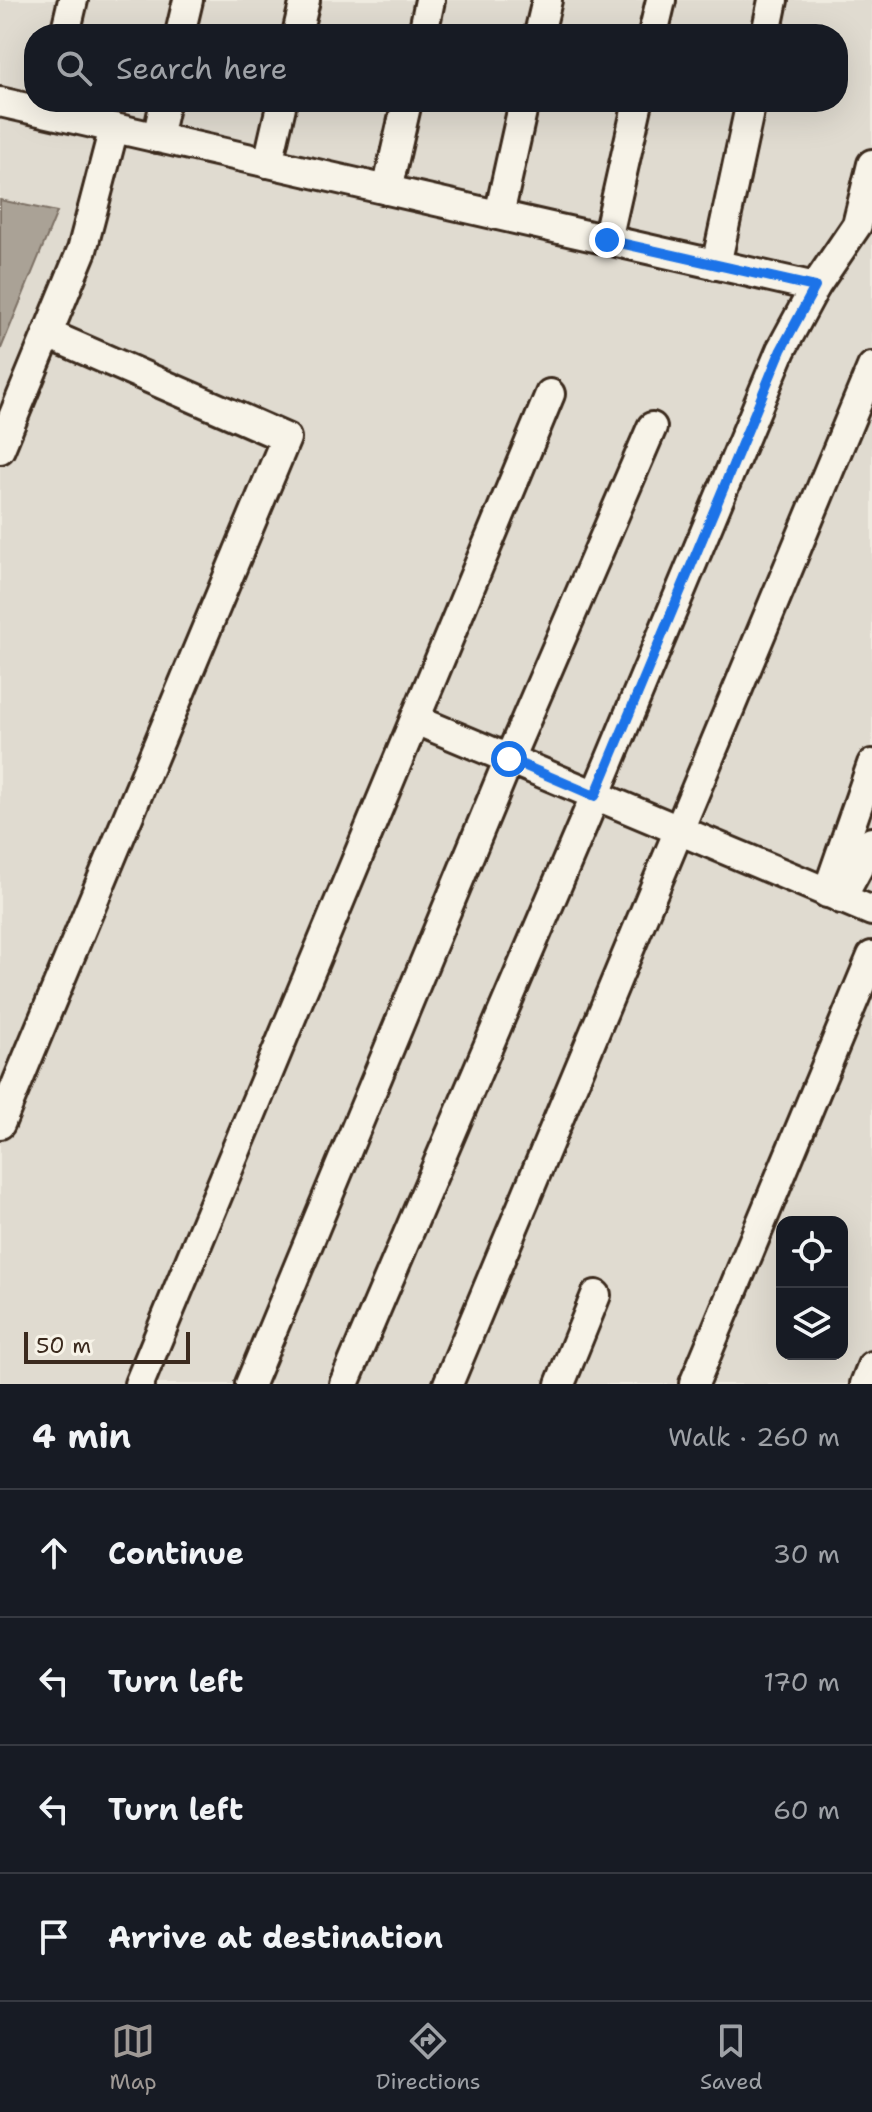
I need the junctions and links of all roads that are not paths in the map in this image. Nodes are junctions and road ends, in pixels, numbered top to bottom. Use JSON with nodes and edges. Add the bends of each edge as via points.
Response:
{"nodes":[{"id":1,"x":73,"y":0,"type":"edge"},
{"id":2,"x":188,"y":0,"type":"edge"},
{"id":3,"x":305,"y":0,"type":"edge"},
{"id":4,"x":430,"y":0,"type":"edge"},
{"id":5,"x":547,"y":0,"type":"edge"},
{"id":6,"x":661,"y":0,"type":"edge"},
{"id":7,"x":773,"y":0,"type":"edge"},
{"id":8,"x":67,"y":24,"type":"edge"},
{"id":9,"x":182,"y":24,"type":"edge"},
{"id":10,"x":299,"y":24,"type":"edge"},
{"id":11,"x":425,"y":24,"type":"edge"},
{"id":12,"x":541,"y":24,"type":"edge"},
{"id":13,"x":655,"y":24,"type":"edge"},
{"id":14,"x":768,"y":24,"type":"edge"},
{"id":15,"x":0,"y":102,"type":"edge"},
{"id":16,"x":24,"y":104,"type":"edge"},
{"id":17,"x":64,"y":112,"type":"edge"},
{"id":18,"x":163,"y":112,"type":"edge"},
{"id":19,"x":280,"y":112,"type":"edge"},
{"id":20,"x":405,"y":112,"type":"edge"},
{"id":21,"x":522,"y":112,"type":"edge"},
{"id":22,"x":636,"y":112,"type":"edge"},
{"id":23,"x":749,"y":112,"type":"edge"},
{"id":24,"x":114,"y":128,"type":"junction"},
{"id":25,"x":157,"y":138,"type":"junction"},
{"id":26,"x":268,"y":163,"type":"junction"},
{"id":27,"x":872,"y":164,"type":"edge"},
{"id":28,"x":387,"y":190,"type":"junction"},
{"id":29,"x":499,"y":215,"type":"junction"},
{"id":30,"x":607,"y":240,"type":"junction"},
{"id":31,"x":716,"y":265,"type":"junction"},
{"id":32,"x":815,"y":287,"type":"junction"},
{"id":33,"x":48,"y":334,"type":"junction"},
{"id":34,"x":872,"y":367,"type":"edge"},
{"id":35,"x":550,"y":394,"type":"dead end"},
{"id":36,"x":652,"y":427,"type":"dead end"},
{"id":37,"x":0,"y":449,"type":"edge"},
{"id":38,"x":416,"y":720,"type":"junction"},
{"id":39,"x":509,"y":759,"type":"junction"},
{"id":40,"x":872,"y":764,"type":"edge"},
{"id":41,"x":595,"y":796,"type":"junction"},
{"id":42,"x":678,"y":832,"type":"junction"},
{"id":43,"x":872,"y":842,"type":"edge"},
{"id":44,"x":872,"y":871,"type":"edge"},
{"id":45,"x":856,"y":903,"type":"edge"},
{"id":46,"x":872,"y":956,"type":"edge"},
{"id":47,"x":0,"y":1124,"type":"edge"},
{"id":48,"x":596,"y":1295,"type":"dead end"},
{"id":49,"x":872,"y":1366,"type":"edge"},
{"id":50,"x":139,"y":1384,"type":"edge"},
{"id":51,"x":250,"y":1384,"type":"edge"},
{"id":52,"x":344,"y":1384,"type":"edge"},
{"id":53,"x":448,"y":1384,"type":"edge"},
{"id":54,"x":560,"y":1384,"type":"edge"},
{"id":55,"x":694,"y":1384,"type":"edge"},
{"id":56,"x":865,"y":1384,"type":"edge"}],
"edges":[{"from":1,"to":8,"type":"street"},
{"from":2,"to":9,"type":"street"},
{"from":3,"to":10,"type":"street"},
{"from":4,"to":11,"type":"street"},
{"from":5,"to":12,"type":"street"},
{"from":6,"to":13,"type":"street"},
{"from":7,"to":14,"type":"street"},
{"from":15,"to":16,"type":"street"},
{"from":17,"to":24,"type":"street"},
{"from":18,"to":25,"type":"street"},
{"from":19,"to":26,"type":"street"},
{"from":20,"to":28,"type":"street"},
{"from":21,"to":29,"type":"street"},
{"from":22,"to":30,"type":"street"},
{"from":23,"to":31,"type":"street"},
{"from":24,"to":25,"type":"street"},
{"from":24,"to":33,"type":"street","via":[[82,250]]},
{"from":25,"to":26,"type":"street"},
{"from":26,"to":28,"type":"street"},
{"from":27,"to":32,"type":"street","via":[[857,225]]},
{"from":28,"to":29,"type":"street"},
{"from":29,"to":30,"type":"street"},
{"from":30,"to":31,"type":"street"},
{"from":31,"to":32,"type":"street"},
{"from":32,"to":41,"type":"street","via":[[781,350]]},
{"from":33,"to":37,"type":"street"},
{"from":33,"to":47,"type":"street","via":[[286,438]]},
{"from":34,"to":42,"type":"street"},
{"from":35,"to":38,"type":"street"},
{"from":36,"to":39,"type":"street"},
{"from":38,"to":39,"type":"street"},
{"from":38,"to":50,"type":"street"},
{"from":39,"to":41,"type":"street"},
{"from":39,"to":51,"type":"street"},
{"from":40,"to":45,"type":"street"},
{"from":41,"to":42,"type":"street"},
{"from":41,"to":52,"type":"street"},
{"from":42,"to":45,"type":"street"},
{"from":42,"to":53,"type":"street"},
{"from":43,"to":45,"type":"street"},
{"from":44,"to":45,"type":"street"},
{"from":46,"to":55,"type":"street"},
{"from":48,"to":54,"type":"street"},
{"from":49,"to":56,"type":"street"}]}
